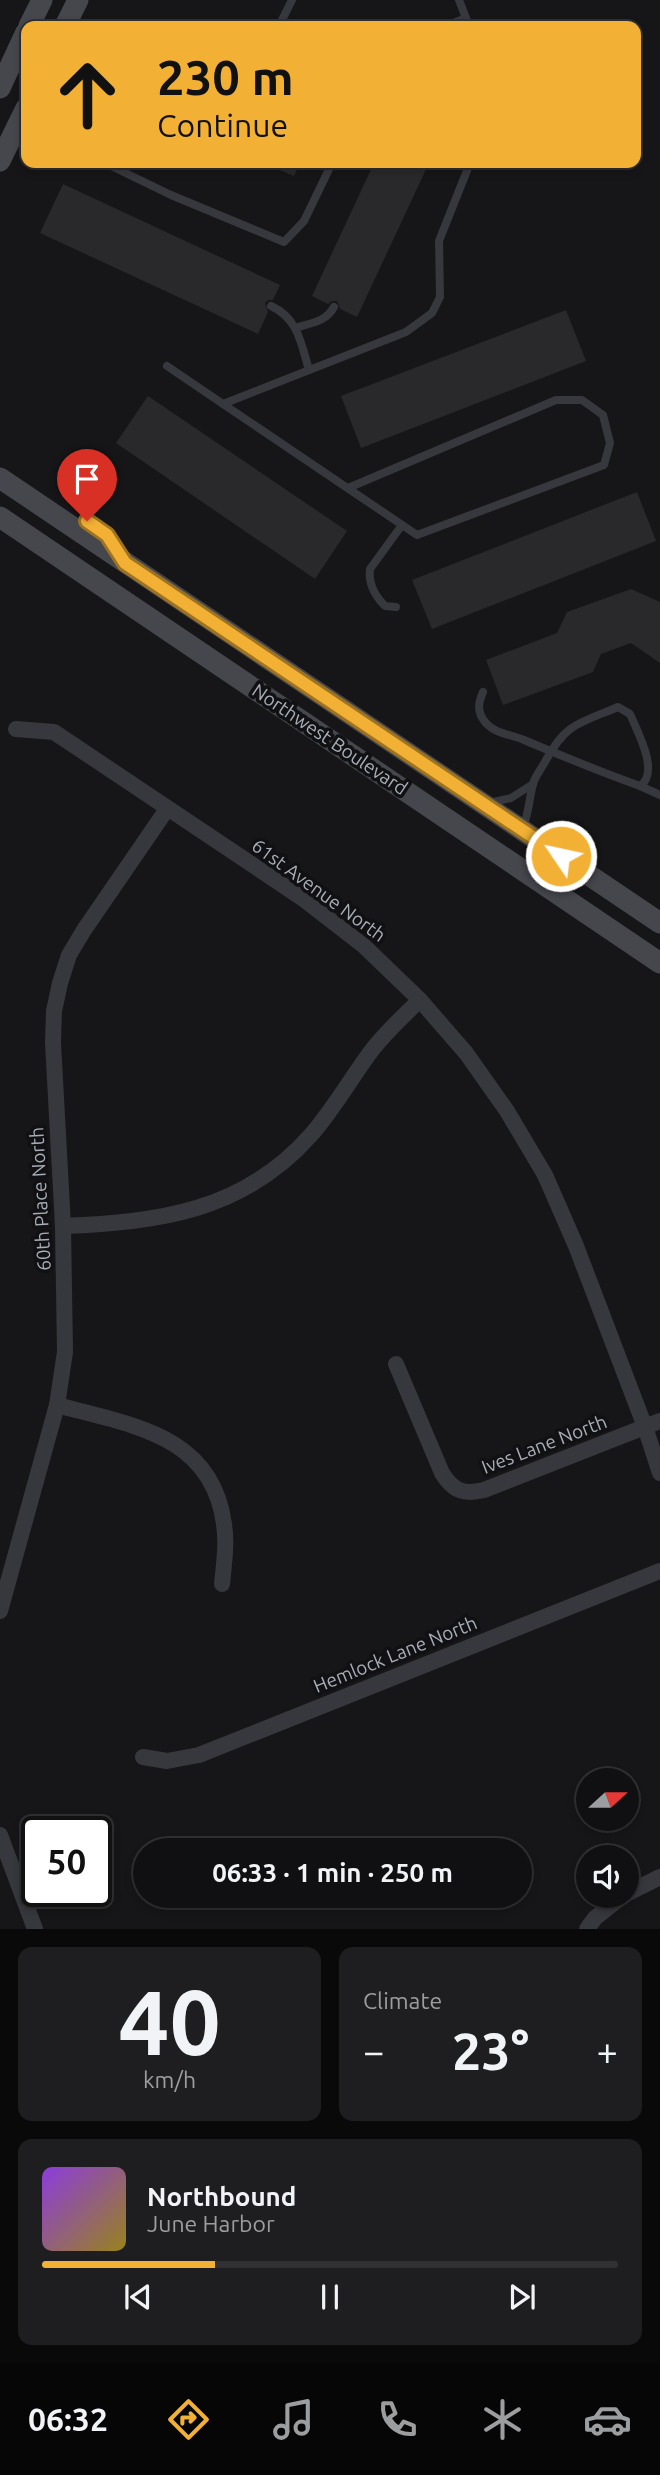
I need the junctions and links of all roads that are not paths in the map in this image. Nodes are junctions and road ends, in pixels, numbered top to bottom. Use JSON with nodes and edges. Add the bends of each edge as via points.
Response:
{"nodes":[{"id":1,"x":42,"y":0,"type":"edge"},
{"id":2,"x":78,"y":0,"type":"edge"},
{"id":3,"x":292,"y":0,"type":"edge"},
{"id":4,"x":459,"y":0,"type":"edge"},
{"id":5,"x":32,"y":21,"type":"edge"},
{"id":6,"x":68,"y":21,"type":"edge"},
{"id":7,"x":282,"y":21,"type":"edge"},
{"id":8,"x":468,"y":21,"type":"edge"},
{"id":9,"x":21,"y":43,"type":"edge"},
{"id":10,"x":0,"y":88,"type":"edge"},
{"id":11,"x":21,"y":118,"type":"edge"},
{"id":12,"x":0,"y":161,"type":"edge"},
{"id":13,"x":115,"y":168,"type":"edge"},
{"id":14,"x":330,"y":168,"type":"edge"},
{"id":15,"x":468,"y":168,"type":"edge"},
{"id":16,"x":271,"y":306,"type":"dead end"},
{"id":17,"x":334,"y":307,"type":"dead end"},
{"id":18,"x":295,"y":328,"type":"junction"},
{"id":19,"x":167,"y":366,"type":"dead end"},
{"id":20,"x":309,"y":370,"type":"junction"},
{"id":21,"x":223,"y":404,"type":"junction"},
{"id":22,"x":0,"y":461,"type":"edge"},
{"id":23,"x":0,"y":478,"type":"edge"},
{"id":24,"x":348,"y":488,"type":"junction"},
{"id":25,"x":0,"y":517,"type":"edge"},
{"id":26,"x":402,"y":525,"type":"junction"},
{"id":27,"x":125,"y":563,"type":"junction"},
{"id":28,"x":396,"y":607,"type":"dead end"},
{"id":29,"x":483,"y":692,"type":"dead end"},
{"id":30,"x":268,"y":696,"type":"junction"},
{"id":31,"x":16,"y":729,"type":"dead end"},
{"id":32,"x":551,"y":751,"type":"junction"},
{"id":33,"x":533,"y":784,"type":"junction"},
{"id":34,"x":640,"y":786,"type":"junction"},
{"id":35,"x":660,"y":795,"type":"edge"},
{"id":36,"x":480,"y":802,"type":"junction"},
{"id":37,"x":167,"y":809,"type":"junction"},
{"id":38,"x":521,"y":830,"type":"junction"},
{"id":39,"x":660,"y":923,"type":"edge"},
{"id":40,"x":660,"y":963,"type":"edge"},
{"id":41,"x":420,"y":1000,"type":"junction"},
{"id":42,"x":63,"y":1226,"type":"junction"},
{"id":43,"x":396,"y":1364,"type":"dead end"},
{"id":44,"x":57,"y":1405,"type":"junction"},
{"id":45,"x":653,"y":1424,"type":"edge"},
{"id":46,"x":660,"y":1473,"type":"edge"},
{"id":47,"x":660,"y":1571,"type":"edge"},
{"id":48,"x":222,"y":1584,"type":"dead end"},
{"id":49,"x":0,"y":1611,"type":"edge"},
{"id":50,"x":143,"y":1757,"type":"dead end"},
{"id":51,"x":0,"y":1835,"type":"edge"},
{"id":52,"x":660,"y":1877,"type":"edge"},
{"id":53,"x":639,"y":1888,"type":"edge"},
{"id":54,"x":608,"y":1908,"type":"edge"},
{"id":55,"x":35,"y":1929,"type":"edge"},
{"id":56,"x":587,"y":1929,"type":"edge"}],
"edges":[{"from":1,"to":5,"type":"main road"},
{"from":2,"to":6,"type":"main road"},
{"from":3,"to":7,"type":"lane"},
{"from":4,"to":8,"type":"lane"},
{"from":9,"to":10,"type":"main road"},
{"from":11,"to":12,"type":"main road"},
{"from":13,"to":14,"type":"lane","via":[[284,242],[304,221]]},
{"from":15,"to":20,"type":"lane","via":[[439,241],[440,297],[432,313],[406,332]]},
{"from":16,"to":18,"type":"lane","via":[[288,316]]},
{"from":17,"to":18,"type":"lane","via":[[323,320]]},
{"from":18,"to":20,"type":"lane"},
{"from":19,"to":21,"type":"lane"},
{"from":20,"to":21,"type":"lane"},
{"from":21,"to":24,"type":"lane"},
{"from":22,"to":27,"type":"main road","via":[[107,535]]},
{"from":23,"to":27,"type":"main road","name":"Northwest Boulevard"},
{"from":24,"to":26,"type":"lane"},
{"from":24,"to":26,"type":"lane","via":[[556,400],[582,400],[603,415],[610,443],[604,465],[416,535]]},
{"from":25,"to":30,"type":"main road","name":"Northwest Boulevard"},
{"from":26,"to":28,"type":"lane","via":[[370,569],[369,578],[377,598],[385,606]]},
{"from":27,"to":36,"type":"main road","name":"Northwest Boulevard"},
{"from":29,"to":32,"type":"lane","via":[[479,713],[486,724]]},
{"from":30,"to":38,"type":"main road","via":[[305,706],[491,832],[509,836]]},
{"from":30,"to":40,"type":"main road","name":"Northwest Boulevard"},
{"from":31,"to":37,"type":"street","name":"61st Avenue North","via":[[54,732]]},
{"from":32,"to":33,"type":"lane"},
{"from":32,"to":34,"type":"lane"},
{"from":32,"to":34,"type":"lane","via":[[576,724],[618,707],[624,709],[652,766],[646,783]]},
{"from":33,"to":36,"type":"lane","via":[[511,798]]},
{"from":33,"to":38,"type":"lane"},
{"from":34,"to":35,"type":"lane"},
{"from":36,"to":38,"type":"main road","name":"Northwest Boulevard"},
{"from":37,"to":41,"type":"street","name":"61st Avenue North","via":[[302,898],[364,946]]},
{"from":37,"to":42,"type":"street","name":"60th Place North","via":[[84,930],[60,983],[53,1043]]},
{"from":38,"to":39,"type":"main road","name":"Northwest Boulevard"},
{"from":41,"to":42,"type":"street","via":[[374,1048],[310,1136],[278,1167],[206,1206],[166,1217]]},
{"from":41,"to":45,"type":"street","name":"61st Avenue North","via":[[466,1053],[545,1175]]},
{"from":42,"to":44,"type":"street","name":"60th Place North","via":[[65,1352]]},
{"from":43,"to":45,"type":"street","name":"Ives Lane North","via":[[442,1473],[458,1491],[484,1490]]},
{"from":44,"to":48,"type":"street","via":[[151,1432],[193,1459],[210,1478],[220,1503],[225,1527]]},
{"from":44,"to":49,"type":"street","name":"60th Place North"},
{"from":45,"to":46,"type":"street","name":"61st Avenue North"},
{"from":47,"to":50,"type":"street","name":"Hemlock Lane North","via":[[199,1755],[167,1761]]},
{"from":51,"to":55,"type":"street"},
{"from":52,"to":53,"type":"street"},
{"from":54,"to":56,"type":"street"}]}
